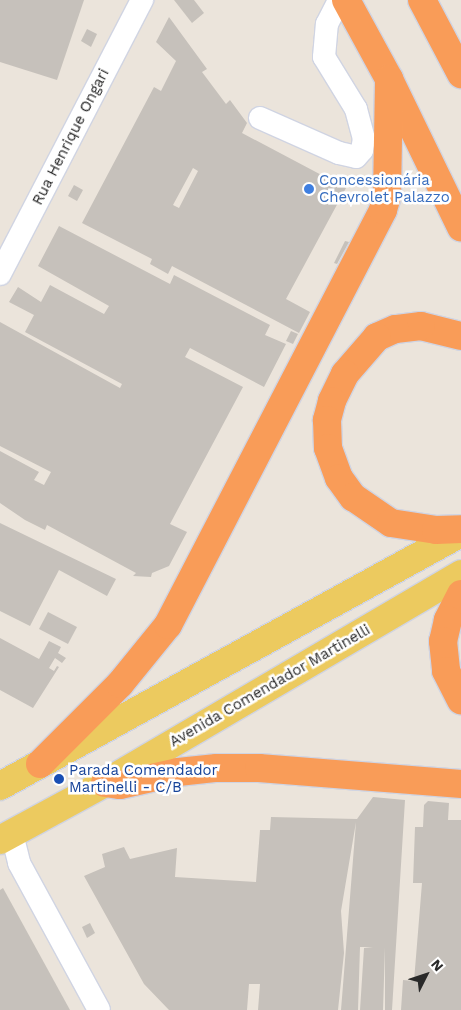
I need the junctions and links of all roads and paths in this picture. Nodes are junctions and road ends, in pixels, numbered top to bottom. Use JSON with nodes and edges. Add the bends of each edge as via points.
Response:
{"nodes":[{"id":1,"x":142,"y":0,"type":"edge"},
{"id":2,"x":339,"y":0,"type":"edge"},
{"id":3,"x":346,"y":0,"type":"edge"},
{"id":4,"x":422,"y":0,"type":"edge"},
{"id":5,"x":461,"y":74,"type":"edge"},
{"id":6,"x":389,"y":79,"type":"junction"},
{"id":7,"x":260,"y":118,"type":"dead end"},
{"id":8,"x":461,"y":227,"type":"edge"},
{"id":9,"x":0,"y":274,"type":"edge"},
{"id":10,"x":461,"y":336,"type":"edge"},
{"id":11,"x":461,"y":528,"type":"edge"},
{"id":12,"x":461,"y":533,"type":"edge"},
{"id":13,"x":461,"y":574,"type":"edge"},
{"id":14,"x":461,"y":594,"type":"edge"},
{"id":15,"x":461,"y":700,"type":"edge"},
{"id":16,"x":40,"y":764,"type":"junction"},
{"id":17,"x":105,"y":782,"type":"junction"},
{"id":18,"x":461,"y":784,"type":"edge"},
{"id":19,"x":0,"y":786,"type":"edge"},
{"id":20,"x":6,"y":837,"type":"edge"},
{"id":21,"x":99,"y":1010,"type":"edge"}],
"edges":[{"from":1,"to":9,"type":"street","name":"Rua Henrique Ongari"},
{"from":2,"to":7,"type":"street","via":[[327,24],[324,57],[356,109],[364,139],[362,150],[356,157],[340,153]]},
{"from":3,"to":6,"type":"highway"},
{"from":4,"to":5,"type":"highway"},
{"from":6,"to":8,"type":"highway"},
{"from":6,"to":16,"type":"highway","via":[[387,196],[383,210],[168,625],[120,684]]},
{"from":10,"to":11,"type":"highway","via":[[421,326],[395,329],[377,337],[345,374],[327,420],[328,448],[339,478],[353,497],[391,523],[428,530]]},
{"from":12,"to":16,"type":"main road"},
{"from":13,"to":17,"type":"main road","name":"Avenida Comendador Martinelli"},
{"from":14,"to":15,"type":"highway","via":[[448,620],[443,641],[446,671]]},
{"from":16,"to":19,"type":"main road"},
{"from":17,"to":18,"type":"highway","via":[[120,785],[178,772],[259,768]]},
{"from":17,"to":20,"type":"main road","name":"Avenida Comendador Martinelli"},
{"from":20,"to":21,"type":"street"}]}
